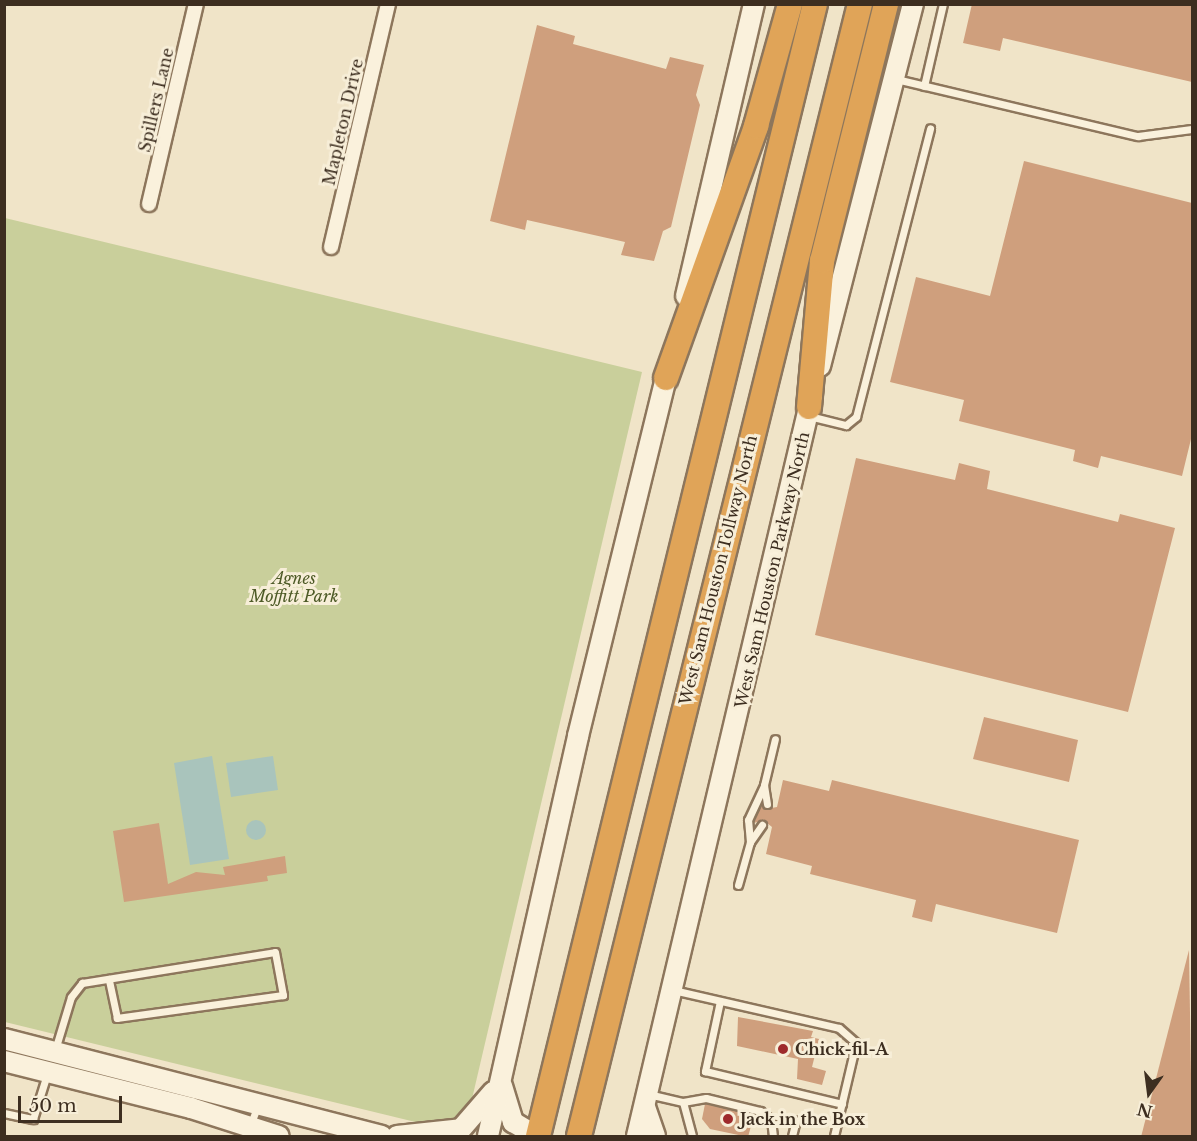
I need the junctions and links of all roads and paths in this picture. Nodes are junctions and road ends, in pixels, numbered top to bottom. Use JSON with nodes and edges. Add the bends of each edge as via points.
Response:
{"nodes":[{"id":1,"x":196,"y":4,"type":"edge"},
{"id":2,"x":388,"y":4,"type":"edge"},
{"id":3,"x":754,"y":4,"type":"edge"},
{"id":4,"x":790,"y":4,"type":"edge"},
{"id":5,"x":814,"y":4,"type":"edge"},
{"id":6,"x":860,"y":4,"type":"edge"},
{"id":7,"x":886,"y":4,"type":"edge"},
{"id":8,"x":913,"y":4,"type":"edge"},
{"id":9,"x":943,"y":4,"type":"edge"},
{"id":10,"x":896,"y":79,"type":"junction"},
{"id":11,"x":924,"y":86,"type":"junction"},
{"id":12,"x":930,"y":128,"type":"dead end"},
{"id":13,"x":1192,"y":129,"type":"edge"},
{"id":14,"x":149,"y":204,"type":"dead end"},
{"id":15,"x":331,"y":247,"type":"dead end"},
{"id":16,"x":666,"y":378,"type":"junction"},
{"id":17,"x":808,"y":411,"type":"junction"},
{"id":18,"x":775,"y":739,"type":"dead end"},
{"id":19,"x":764,"y":785,"type":"junction"},
{"id":20,"x":767,"y":804,"type":"dead end"},
{"id":21,"x":762,"y":825,"type":"dead end"},
{"id":22,"x":750,"y":842,"type":"junction"},
{"id":23,"x":738,"y":885,"type":"dead end"},
{"id":24,"x":109,"y":980,"type":"junction"},
{"id":25,"x":671,"y":990,"type":"junction"},
{"id":26,"x":720,"y":1001,"type":"junction"},
{"id":27,"x":4,"y":1039,"type":"edge"},
{"id":28,"x":55,"y":1051,"type":"junction"},
{"id":29,"x":4,"y":1061,"type":"edge"},
{"id":30,"x":47,"y":1072,"type":"junction"},
{"id":31,"x":501,"y":1080,"type":"junction"},
{"id":32,"x":646,"y":1100,"type":"junction"},
{"id":33,"x":683,"y":1102,"type":"junction"},
{"id":34,"x":258,"y":1104,"type":"junction"},
{"id":35,"x":842,"y":1104,"type":"junction"},
{"id":36,"x":4,"y":1113,"type":"edge"},
{"id":37,"x":796,"y":1120,"type":"dead end"},
{"id":38,"x":582,"y":1126,"type":"edge"},
{"id":39,"x":248,"y":1131,"type":"edge"},
{"id":40,"x":279,"y":1137,"type":"edge"},
{"id":41,"x":382,"y":1137,"type":"edge"},
{"id":42,"x":397,"y":1137,"type":"edge"},
{"id":43,"x":488,"y":1137,"type":"edge"},
{"id":44,"x":537,"y":1137,"type":"edge"},
{"id":45,"x":624,"y":1137,"type":"edge"},
{"id":46,"x":638,"y":1137,"type":"edge"},
{"id":47,"x":655,"y":1137,"type":"edge"},
{"id":48,"x":693,"y":1137,"type":"edge"},
{"id":49,"x":773,"y":1137,"type":"edge"},
{"id":50,"x":792,"y":1137,"type":"edge"},
{"id":51,"x":834,"y":1137,"type":"edge"}],
"edges":[{"from":1,"to":14,"type":"street","name":"Spillers Lane"},
{"from":2,"to":15,"type":"street","name":"Mapleton Drive"},
{"from":3,"to":16,"type":"main road"},
{"from":4,"to":16,"type":"highway","via":[[752,137]]},
{"from":5,"to":44,"type":"highway"},
{"from":6,"to":38,"type":"highway","name":"West Sam Houston Tollway North"},
{"from":7,"to":17,"type":"highway","via":[[822,261]]},
{"from":8,"to":10,"type":"main road","name":"West Sam Houston Parkway North"},
{"from":9,"to":11,"type":"lane"},
{"from":10,"to":11,"type":"lane"},
{"from":10,"to":17,"type":"main road","name":"West Sam Houston Parkway North"},
{"from":11,"to":13,"type":"lane","via":[[1138,136]]},
{"from":12,"to":17,"type":"lane","via":[[856,417],[846,425]]},
{"from":16,"to":31,"type":"main road","via":[[578,736]]},
{"from":17,"to":25,"type":"main road","name":"West Sam Houston Parkway North","via":[[759,637]]},
{"from":18,"to":19,"type":"lane"},
{"from":19,"to":20,"type":"lane"},
{"from":19,"to":22,"type":"lane","via":[[748,820]]},
{"from":21,"to":22,"type":"lane"},
{"from":22,"to":23,"type":"lane"},
{"from":24,"to":24,"type":"lane","via":[[275,952],[284,995],[117,1018]]},
{"from":24,"to":28,"type":"lane","via":[[82,983],[71,997]]},
{"from":25,"to":26,"type":"lane"},
{"from":25,"to":32,"type":"main road","name":"West Sam Houston Parkway North"},
{"from":26,"to":35,"type":"lane","via":[[838,1028],[856,1043]]},
{"from":26,"to":35,"type":"lane","via":[[705,1071]]},
{"from":27,"to":28,"type":"main road"},
{"from":28,"to":30,"type":"lane"},
{"from":28,"to":34,"type":"main road"},
{"from":29,"to":30,"type":"main road"},
{"from":30,"to":36,"type":"lane","via":[[33,1119]]},
{"from":30,"to":39,"type":"main road"},
{"from":31,"to":42,"type":"main road","via":[[478,1116],[461,1129]]},
{"from":31,"to":43,"type":"main road"},
{"from":31,"to":44,"type":"main road","via":[[513,1122]]},
{"from":32,"to":33,"type":"lane"},
{"from":32,"to":45,"type":"main road"},
{"from":32,"to":46,"type":"main road","name":"West Sam Houston Parkway North"},
{"from":32,"to":47,"type":"main road"},
{"from":33,"to":48,"type":"lane"},
{"from":33,"to":49,"type":"lane","via":[[706,1098],[760,1111],[771,1120]]},
{"from":34,"to":39,"type":"lane"},
{"from":34,"to":41,"type":"main road"},
{"from":35,"to":51,"type":"lane"},
{"from":37,"to":50,"type":"lane"},
{"from":39,"to":40,"type":"main road"}]}
